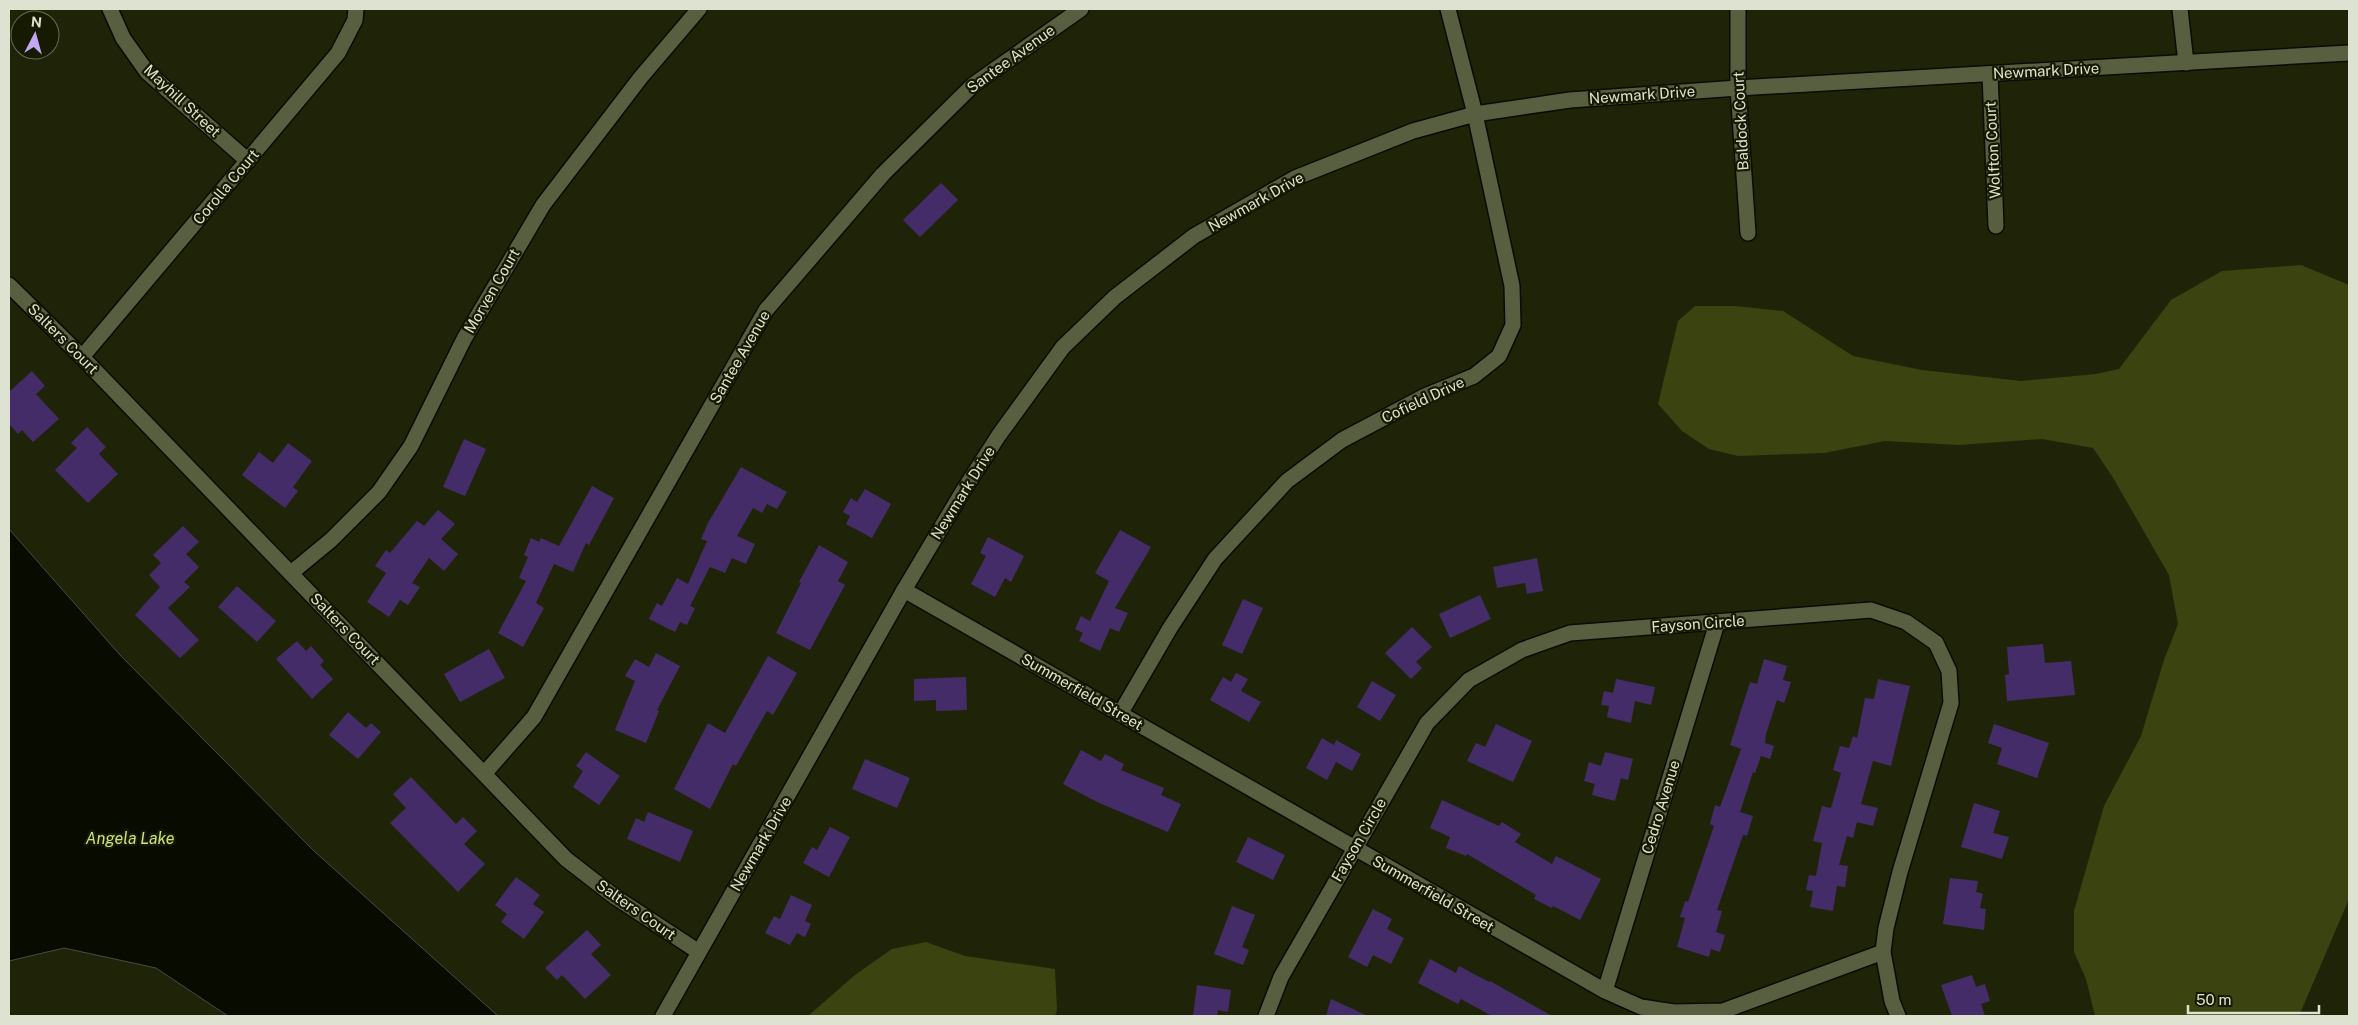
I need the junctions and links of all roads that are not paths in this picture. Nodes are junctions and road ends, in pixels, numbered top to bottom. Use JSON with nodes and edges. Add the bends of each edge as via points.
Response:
{"nodes":[{"id":1,"x":110,"y":9,"type":"edge"},
{"id":2,"x":356,"y":9,"type":"edge"},
{"id":3,"x":699,"y":9,"type":"edge"},
{"id":4,"x":1081,"y":9,"type":"edge"},
{"id":5,"x":1448,"y":9,"type":"edge"},
{"id":6,"x":1738,"y":9,"type":"edge"},
{"id":7,"x":2180,"y":9,"type":"edge"},
{"id":8,"x":2349,"y":54,"type":"edge"},
{"id":9,"x":2186,"y":64,"type":"junction"},
{"id":10,"x":1990,"y":74,"type":"junction"},
{"id":11,"x":1738,"y":88,"type":"junction"},
{"id":12,"x":1475,"y":114,"type":"junction"},
{"id":13,"x":248,"y":161,"type":"junction"},
{"id":14,"x":1996,"y":226,"type":"dead end"},
{"id":15,"x":1748,"y":233,"type":"dead end"},
{"id":16,"x":9,"y":285,"type":"edge"},
{"id":17,"x":82,"y":357,"type":"junction"},
{"id":18,"x":291,"y":573,"type":"junction"},
{"id":19,"x":904,"y":590,"type":"junction"},
{"id":20,"x":1717,"y":623,"type":"junction"},
{"id":21,"x":1120,"y":714,"type":"junction"},
{"id":22,"x":484,"y":774,"type":"junction"},
{"id":23,"x":1354,"y":849,"type":"junction"},
{"id":24,"x":699,"y":952,"type":"junction"},
{"id":25,"x":1883,"y":952,"type":"junction"},
{"id":26,"x":1605,"y":991,"type":"junction"},
{"id":27,"x":663,"y":1016,"type":"edge"},
{"id":28,"x":1266,"y":1016,"type":"edge"},
{"id":29,"x":1898,"y":1016,"type":"edge"}],
"edges":[{"from":1,"to":13,"type":"street","name":"Mayhill Street","via":[[123,38],[147,72]]},
{"from":2,"to":13,"type":"street","name":"Corolla Court","via":[[355,20],[338,53]]},
{"from":3,"to":18,"type":"street","name":"Morven Court","via":[[641,76],[543,205],[464,339],[411,446],[379,492],[331,540]]},
{"from":4,"to":22,"type":"street","name":"Santee Avenue","via":[[973,85],[883,174],[766,310],[534,717]]},
{"from":5,"to":12,"type":"street","name":"Cofield Drive"},
{"from":6,"to":11,"type":"street","name":"Baldock Court"},
{"from":7,"to":9,"type":"street"},
{"from":8,"to":9,"type":"street","name":"Newmark Drive"},
{"from":9,"to":10,"type":"street","name":"Newmark Drive"},
{"from":10,"to":11,"type":"street","name":"Newmark Drive"},
{"from":10,"to":14,"type":"street","name":"Wolfton Court"},
{"from":11,"to":12,"type":"street","name":"Newmark Drive","via":[[1570,100]]},
{"from":11,"to":15,"type":"street","name":"Baldock Court"},
{"from":12,"to":19,"type":"street","name":"Newmark Drive","via":[[1413,131],[1294,178],[1194,236],[1115,297],[1063,347],[1005,427]]},
{"from":12,"to":21,"type":"street","name":"Cofield Drive","via":[[1512,286],[1513,326],[1499,356],[1474,376],[1425,396],[1342,440],[1287,481],[1215,559]]},
{"from":13,"to":17,"type":"street","name":"Corolla Court"},
{"from":16,"to":17,"type":"street","name":"Salters Court"},
{"from":17,"to":18,"type":"street","name":"Salters Court"},
{"from":18,"to":22,"type":"street","name":"Salters Court"},
{"from":19,"to":21,"type":"street","name":"Summerfield Street"},
{"from":19,"to":24,"type":"street","name":"Newmark Drive"},
{"from":20,"to":23,"type":"street","name":"Fayson Circle","via":[[1570,633],[1522,650],[1469,680],[1427,722]]},
{"from":20,"to":25,"type":"street","name":"Fayson Circle","via":[[1871,610],[1906,622],[1936,643],[1949,671],[1951,703],[1900,872]]},
{"from":20,"to":26,"type":"street","name":"Cedro Avenue"},
{"from":21,"to":23,"type":"street","name":"Summerfield Street"},
{"from":22,"to":24,"type":"street","name":"Salters Court","via":[[566,859],[615,897]]},
{"from":23,"to":26,"type":"street","name":"Summerfield Street"},
{"from":23,"to":28,"type":"street","name":"Fayson Circle","via":[[1281,977]]},
{"from":24,"to":27,"type":"street","name":"Newmark Drive"},
{"from":25,"to":26,"type":"street","name":"Summerfield Street","via":[[1723,1011],[1674,1012],[1641,1007]]},
{"from":25,"to":29,"type":"street","name":"Fayson Circle"}]}
